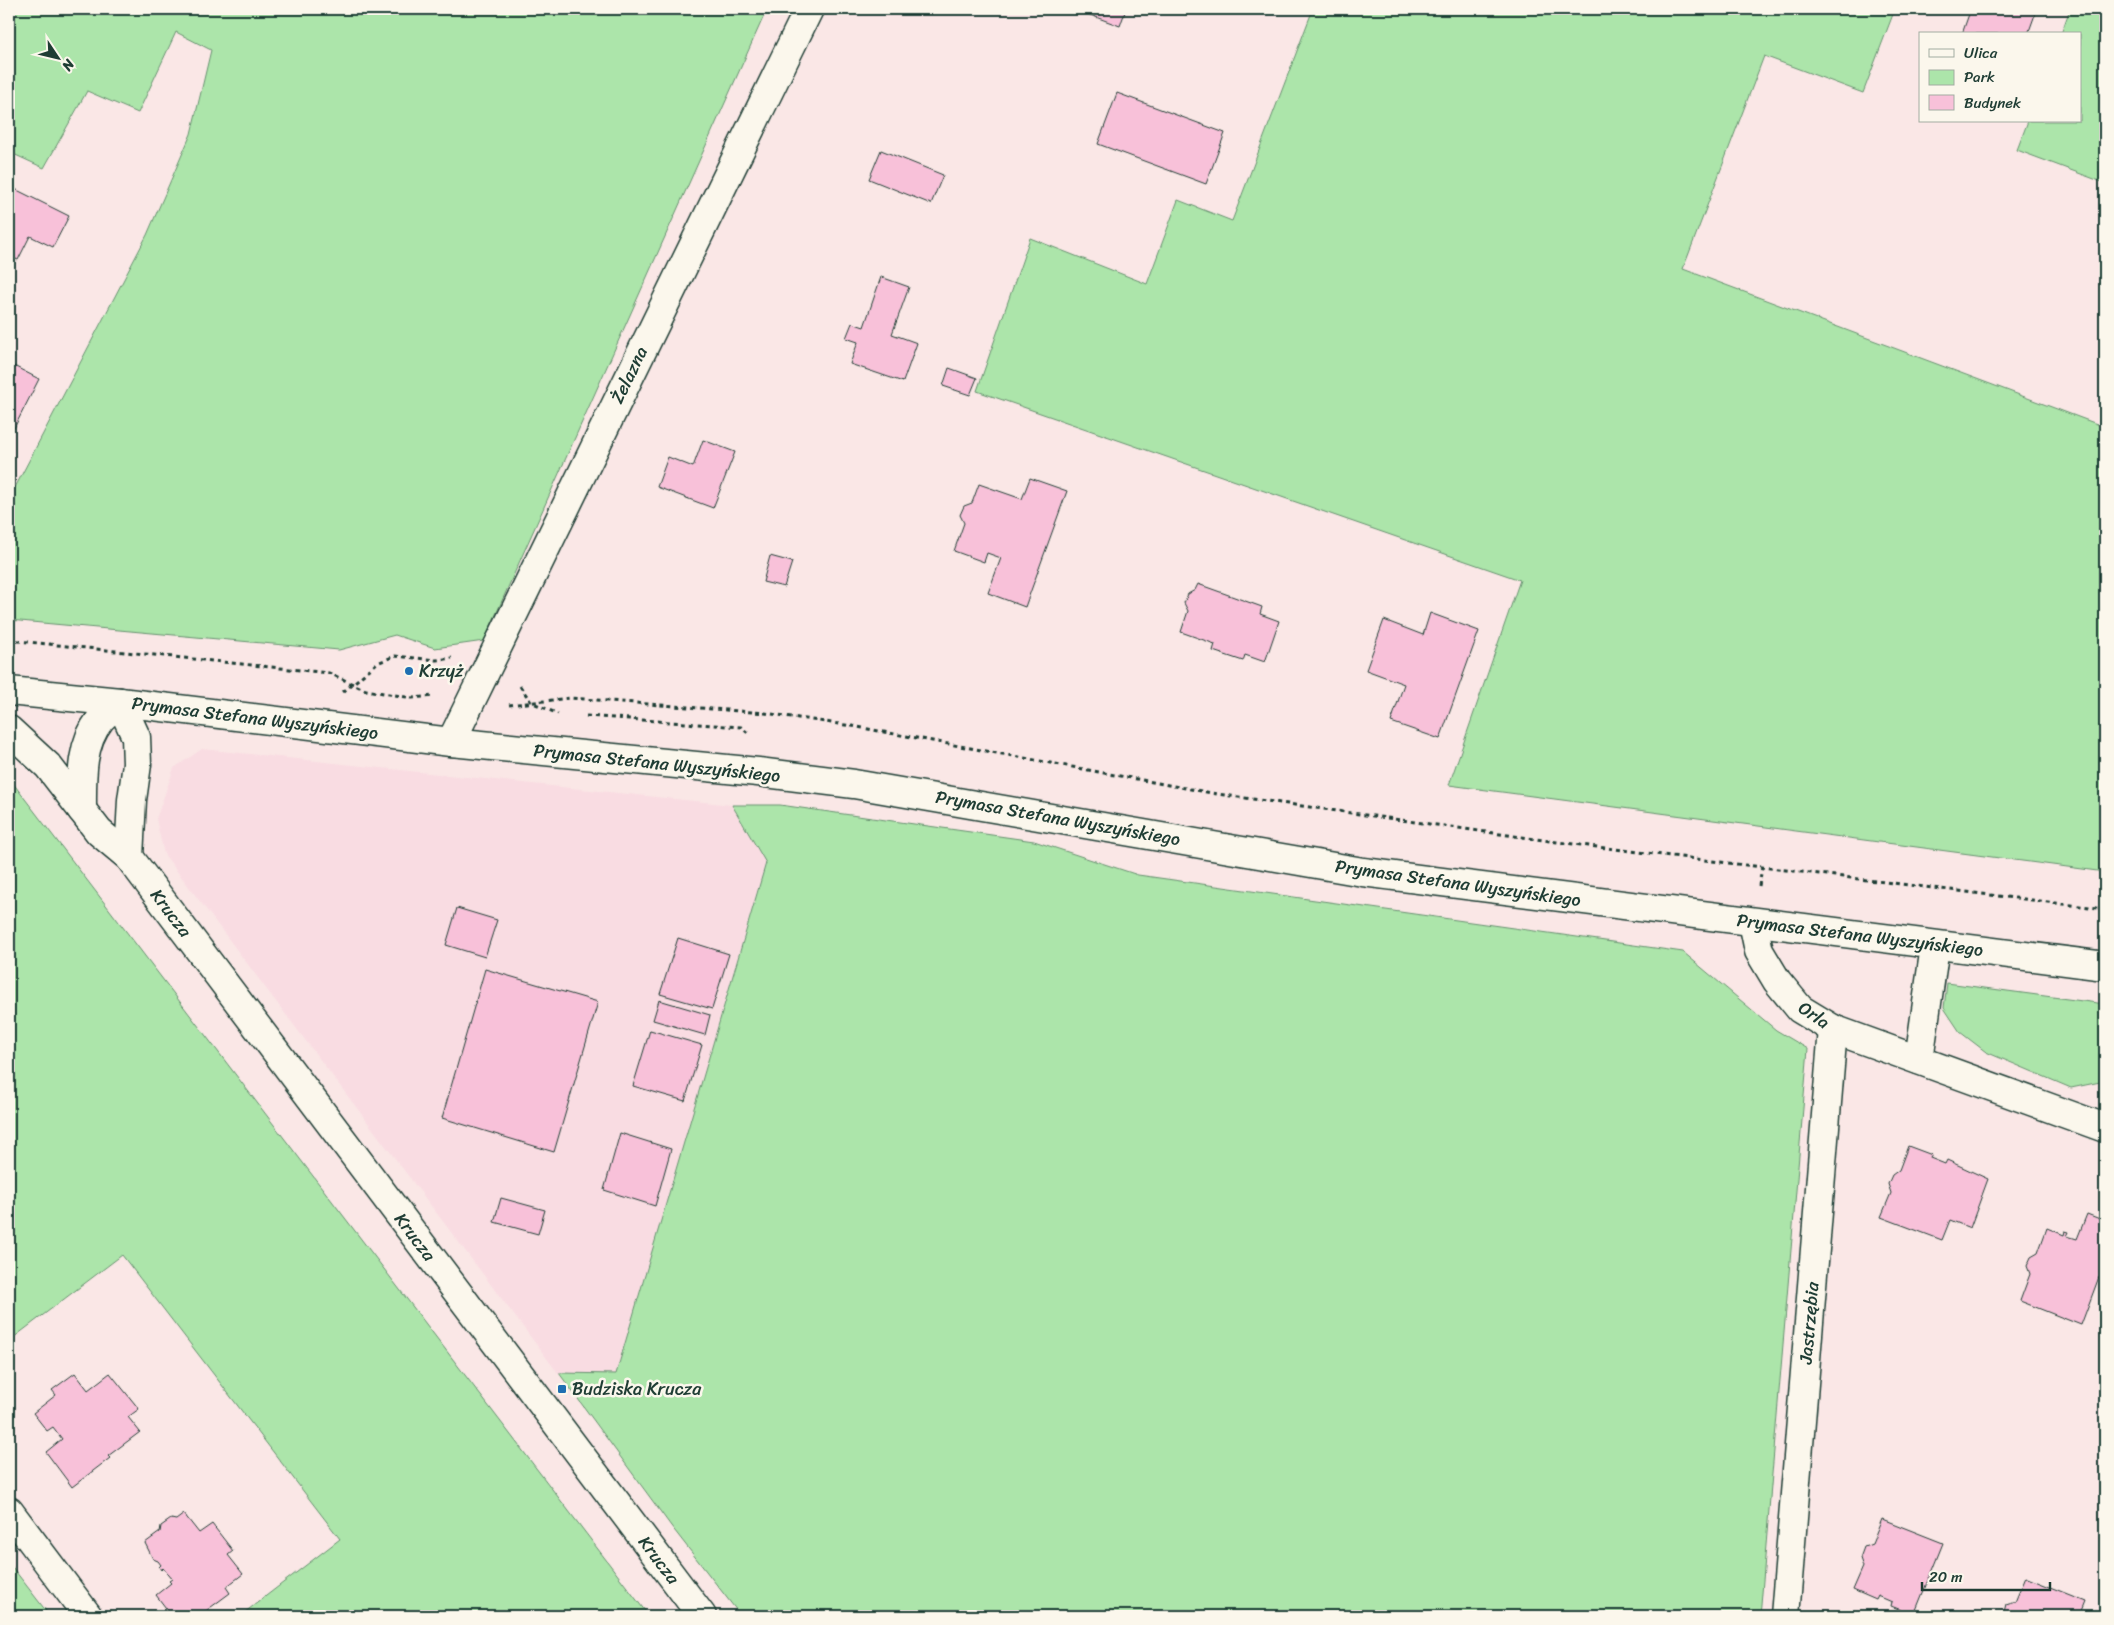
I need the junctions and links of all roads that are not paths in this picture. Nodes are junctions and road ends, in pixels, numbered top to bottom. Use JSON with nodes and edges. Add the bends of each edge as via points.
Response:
{"nodes":[{"id":1,"x":809,"y":9,"type":"edge"},
{"id":2,"x":9,"y":691,"type":"edge"},
{"id":3,"x":120,"y":702,"type":"junction"},
{"id":4,"x":9,"y":730,"type":"edge"},
{"id":5,"x":451,"y":742,"type":"junction"},
{"id":6,"x":82,"y":810,"type":"junction"},
{"id":7,"x":129,"y":857,"type":"junction"},
{"id":8,"x":1754,"y":922,"type":"junction"},
{"id":9,"x":1935,"y":946,"type":"junction"},
{"id":10,"x":2105,"y":966,"type":"edge"},
{"id":11,"x":1833,"y":1029,"type":"junction"},
{"id":12,"x":1919,"y":1060,"type":"junction"},
{"id":13,"x":2105,"y":1128,"type":"edge"},
{"id":14,"x":9,"y":1511,"type":"edge"},
{"id":15,"x":88,"y":1616,"type":"edge"},
{"id":16,"x":702,"y":1616,"type":"edge"},
{"id":17,"x":1785,"y":1616,"type":"edge"}],
"edges":[{"from":1,"to":5,"type":"street","name":"Żelazna"},
{"from":2,"to":3,"type":"street","name":"Prymasa Stefana Wyszyńskiego"},
{"from":3,"to":5,"type":"street","name":"Prymasa Stefana Wyszyńskiego"},
{"from":3,"to":6,"type":"street","via":[[99,721],[88,742],[82,774]]},
{"from":3,"to":7,"type":"street","via":[[136,737],[137,764]]},
{"from":4,"to":6,"type":"street","name":"Krucza","via":[[48,766]]},
{"from":5,"to":8,"type":"street","name":"Prymasa Stefana Wyszyńskiego","via":[[854,784],[1363,872]]},
{"from":6,"to":7,"type":"street","name":"Krucza","via":[[107,841]]},
{"from":7,"to":16,"type":"street","name":"Krucza"},
{"from":8,"to":9,"type":"street","name":"Prymasa Stefana Wyszyńskiego"},
{"from":8,"to":11,"type":"street","name":"Orla","via":[[1759,951],[1777,981],[1800,1009]]},
{"from":9,"to":10,"type":"street","name":"Prymasa Stefana Wyszyńskiego"},
{"from":9,"to":12,"type":"street"},
{"from":11,"to":12,"type":"street","name":"Orla"},
{"from":11,"to":17,"type":"street","name":"Jastrzębia"},
{"from":12,"to":13,"type":"street","name":"Orla"},
{"from":14,"to":15,"type":"street"}]}
